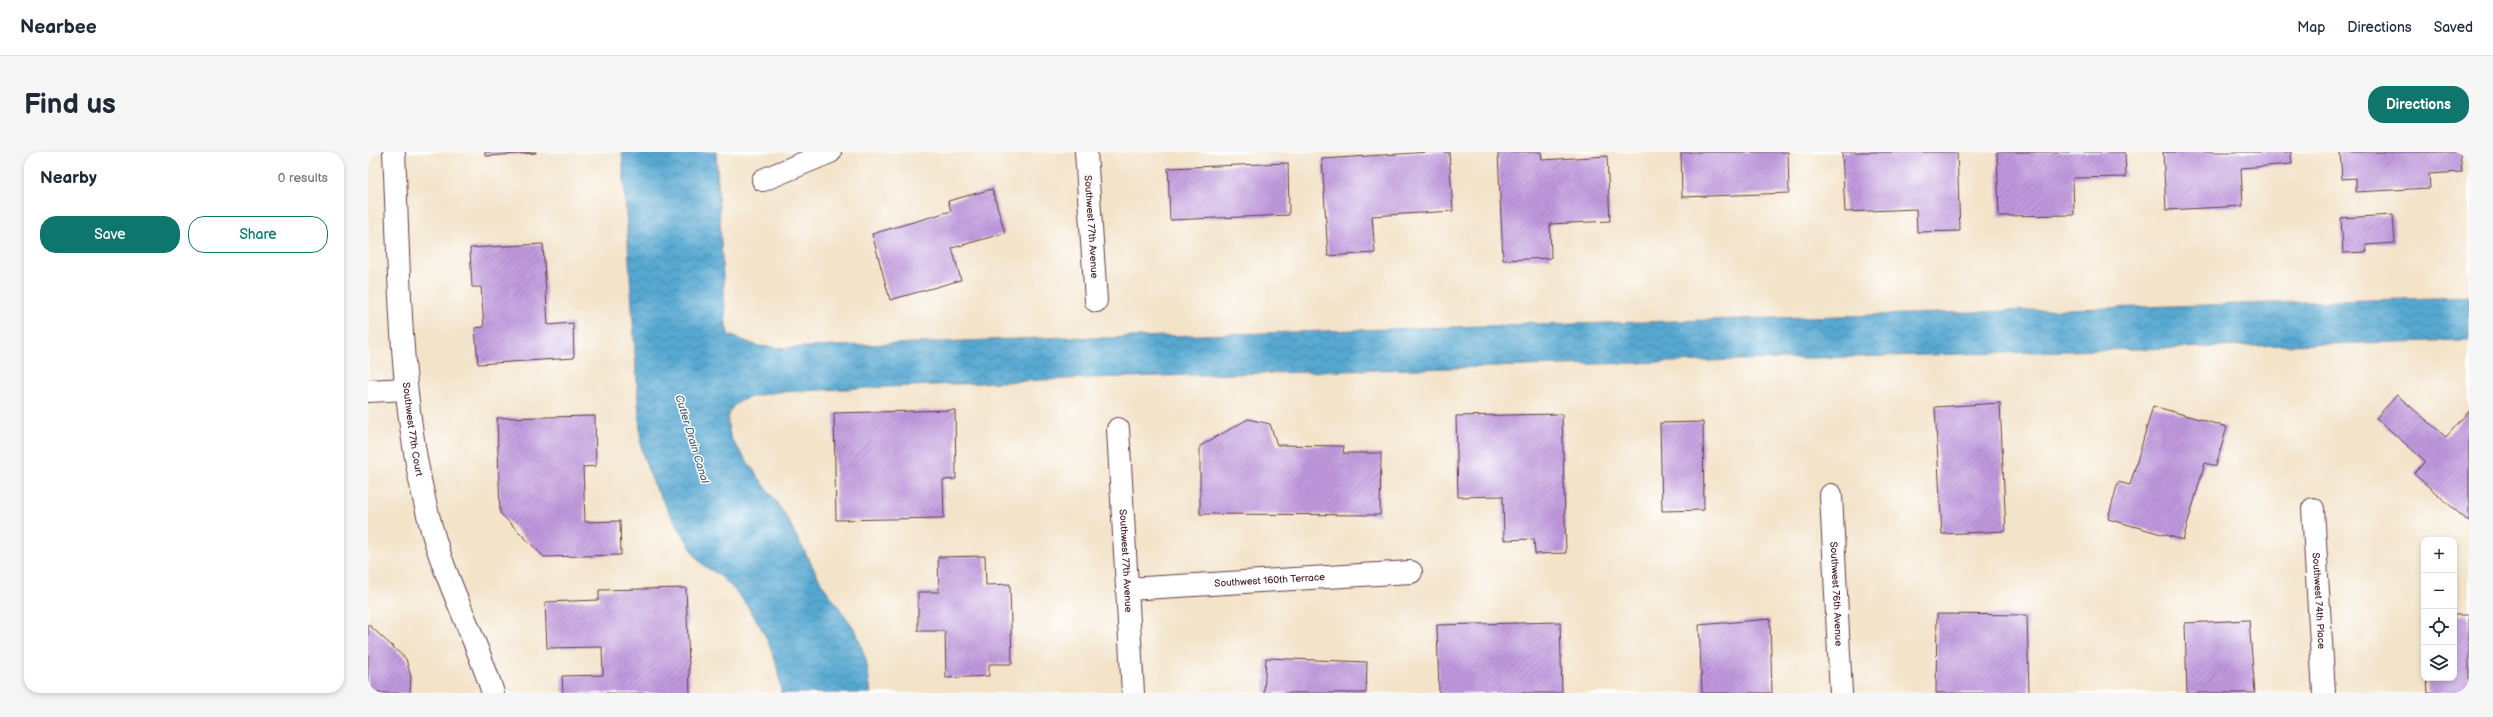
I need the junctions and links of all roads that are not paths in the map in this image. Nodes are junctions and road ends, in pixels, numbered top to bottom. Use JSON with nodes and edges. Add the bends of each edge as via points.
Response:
{"nodes":[{"id":1,"x":394,"y":152,"type":"edge"},
{"id":2,"x":830,"y":152,"type":"edge"},
{"id":3,"x":1086,"y":152,"type":"edge"},
{"id":4,"x":763,"y":180,"type":"dead end"},
{"id":5,"x":1096,"y":301,"type":"dead end"},
{"id":6,"x":406,"y":389,"type":"junction"},
{"id":7,"x":368,"y":391,"type":"edge"},
{"id":8,"x":1118,"y":429,"type":"dead end"},
{"id":9,"x":1831,"y":495,"type":"dead end"},
{"id":10,"x":2313,"y":509,"type":"dead end"},
{"id":11,"x":1411,"y":572,"type":"dead end"},
{"id":12,"x":1128,"y":589,"type":"junction"},
{"id":13,"x":494,"y":693,"type":"edge"},
{"id":14,"x":1133,"y":693,"type":"edge"},
{"id":15,"x":1841,"y":693,"type":"edge"},
{"id":16,"x":2324,"y":693,"type":"edge"}],
"edges":[{"from":1,"to":6,"type":"street","name":"Southwest 77th Court"},
{"from":2,"to":4,"type":"street"},
{"from":3,"to":5,"type":"street","name":"Southwest 77th Avenue"},
{"from":6,"to":7,"type":"street"},
{"from":6,"to":13,"type":"street","name":"Southwest 77th Court","via":[[413,442],[428,516],[443,568],[481,654]]},
{"from":8,"to":12,"type":"street","name":"Southwest 77th Avenue"},
{"from":9,"to":15,"type":"street","name":"Southwest 76th Avenue"},
{"from":10,"to":16,"type":"street","name":"Southwest 74th Place"},
{"from":11,"to":12,"type":"street","name":"Southwest 160th Terrace"},
{"from":12,"to":14,"type":"street","name":"Southwest 77th Avenue"}]}
